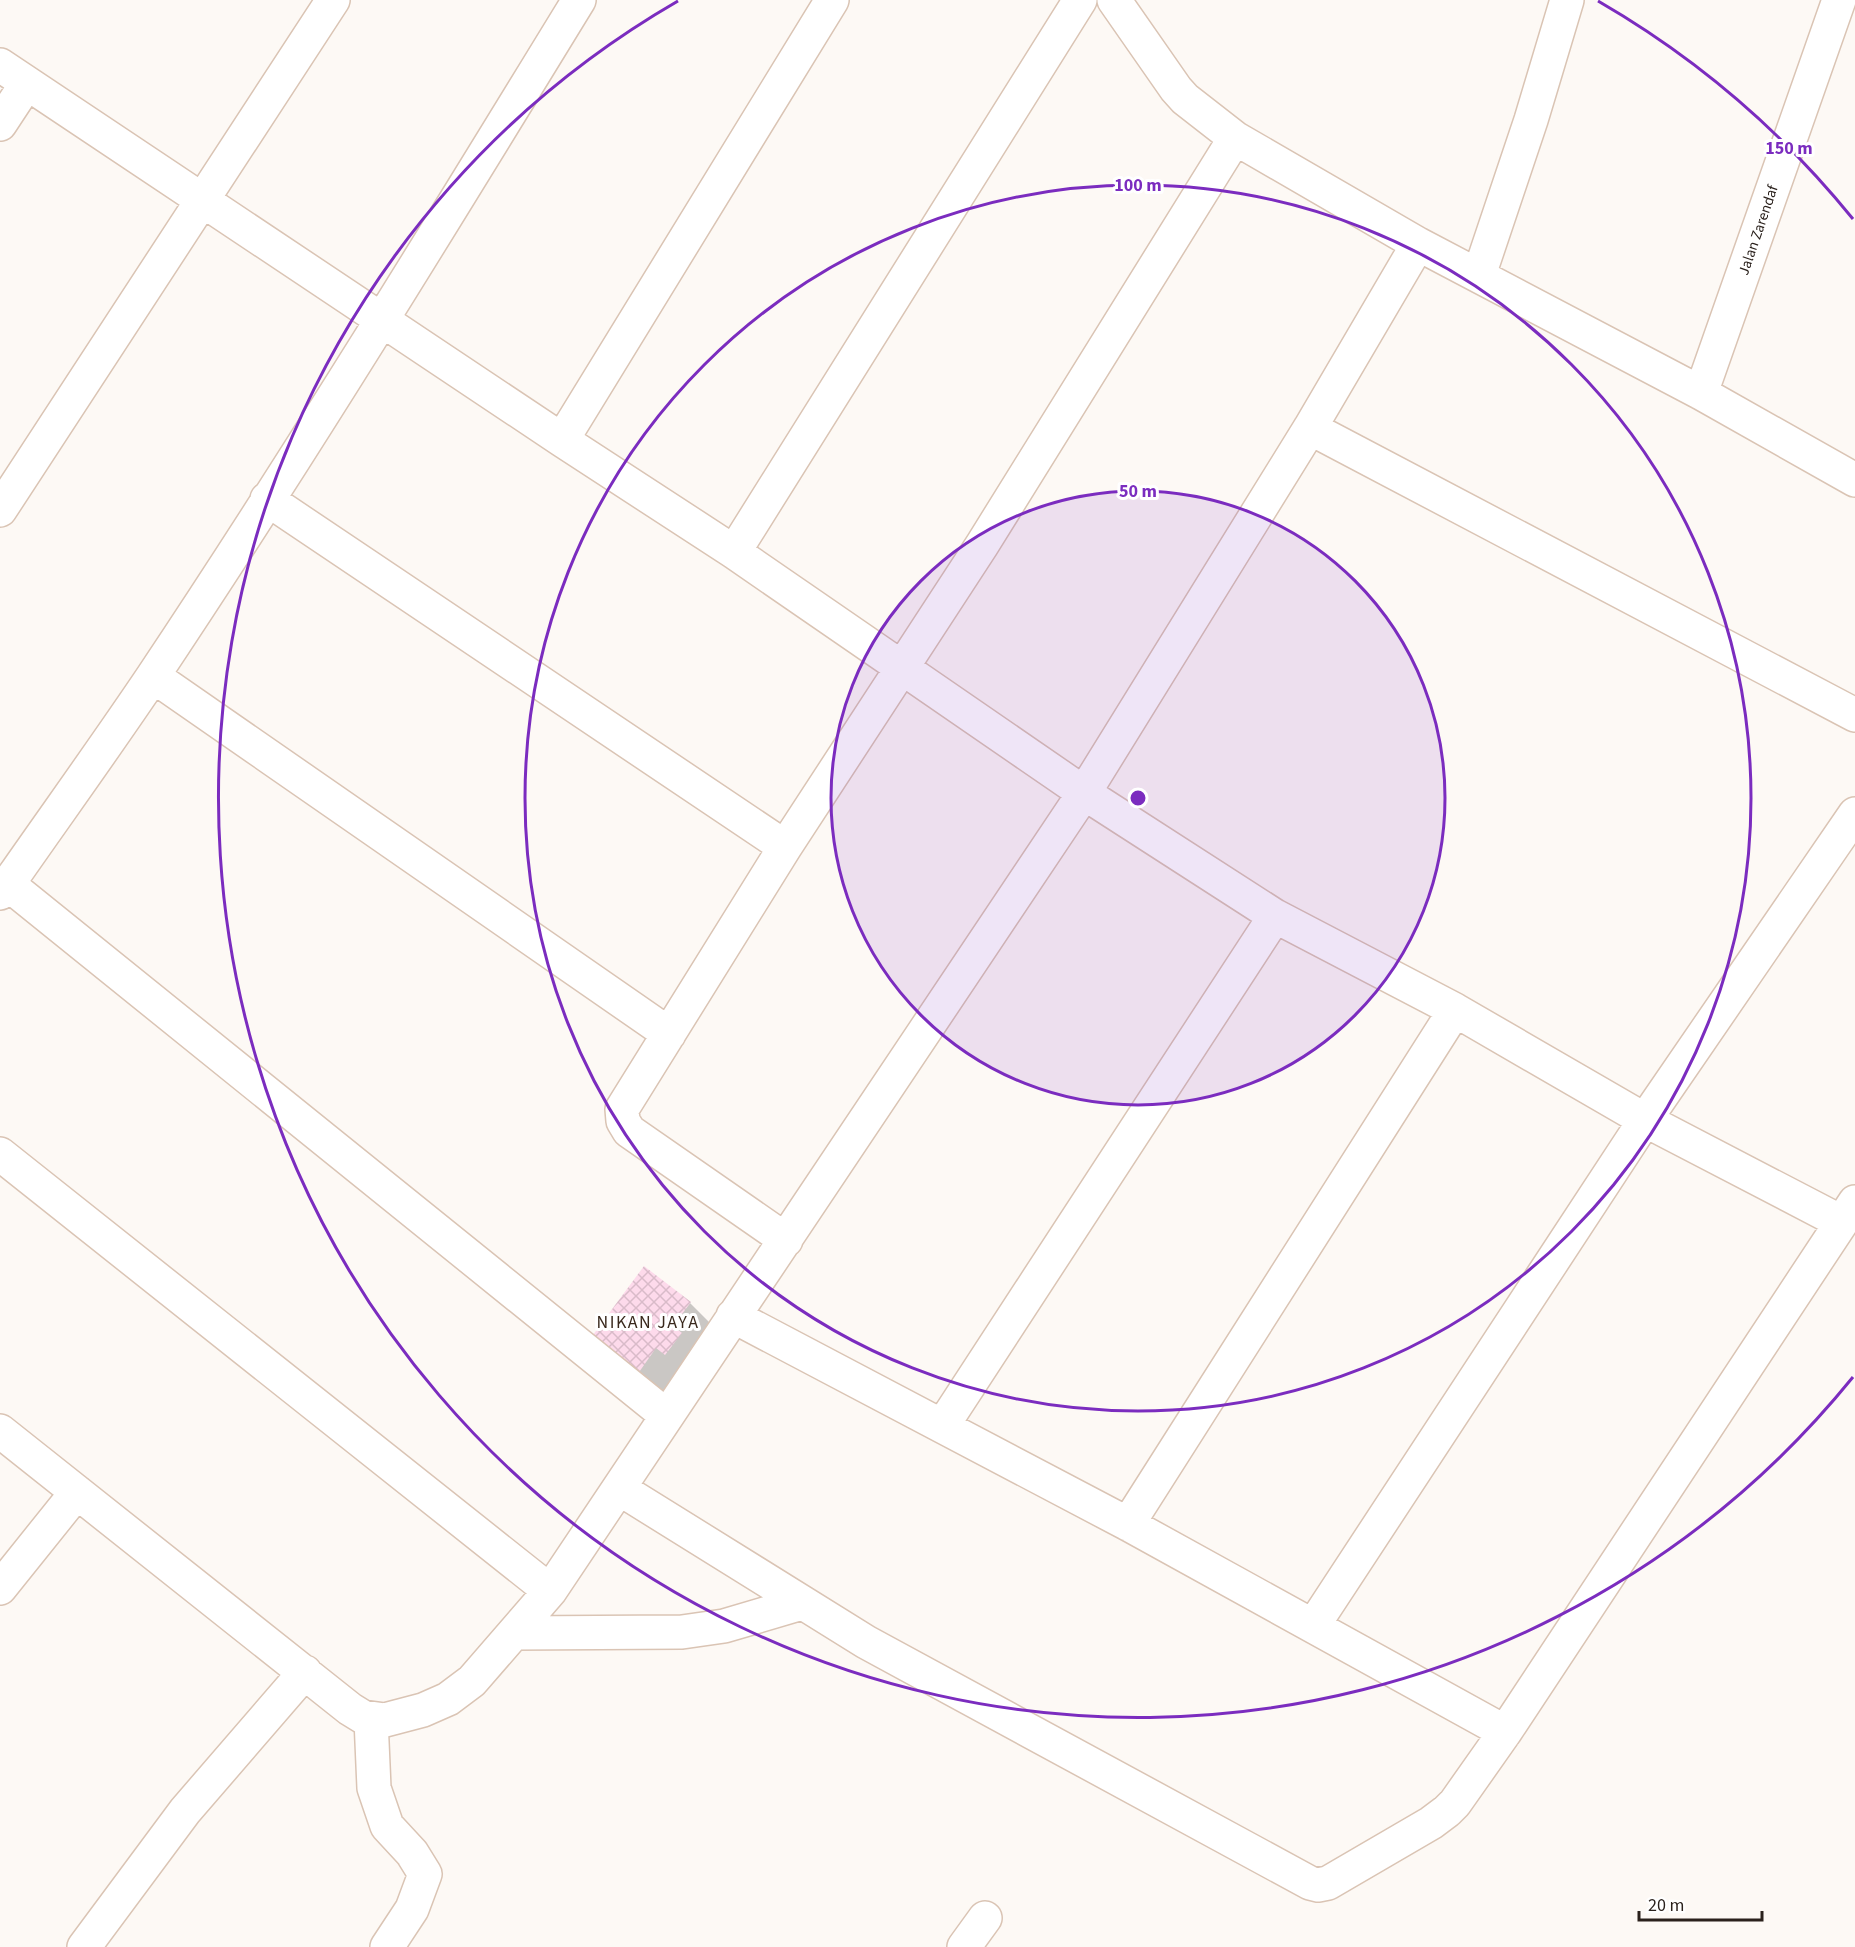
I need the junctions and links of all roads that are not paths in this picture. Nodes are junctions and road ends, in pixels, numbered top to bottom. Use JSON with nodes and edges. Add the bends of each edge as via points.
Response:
{"nodes":[{"id":1,"x":579,"y":0,"type":"edge"},
{"id":2,"x":832,"y":0,"type":"edge"},
{"id":3,"x":1080,"y":0,"type":"edge"},
{"id":4,"x":1114,"y":0,"type":"edge"},
{"id":5,"x":1567,"y":0,"type":"edge"},
{"id":6,"x":1839,"y":0,"type":"edge"},
{"id":7,"x":325,"y":3,"type":"edge"},
{"id":8,"x":0,"y":64,"type":"edge"},
{"id":9,"x":27,"y":83,"type":"junction"},
{"id":10,"x":0,"y":124,"type":"edge"},
{"id":11,"x":1235,"y":138,"type":"junction"},
{"id":12,"x":203,"y":200,"type":"junction"},
{"id":13,"x":1418,"y":244,"type":"junction"},
{"id":14,"x":1479,"y":275,"type":"junction"},
{"id":15,"x":382,"y":320,"type":"junction"},
{"id":16,"x":1701,"y":393,"type":"junction"},
{"id":17,"x":1310,"y":428,"type":"junction"},
{"id":18,"x":562,"y":440,"type":"junction"},
{"id":19,"x":1855,"y":480,"type":"edge"},
{"id":20,"x":267,"y":499,"type":"junction"},
{"id":21,"x":0,"y":510,"type":"edge"},
{"id":22,"x":734,"y":552,"type":"junction"},
{"id":23,"x":902,"y":666,"type":"junction"},
{"id":24,"x":153,"y":676,"type":"junction"},
{"id":25,"x":1855,"y":716,"type":"edge"},
{"id":26,"x":1084,"y":793,"type":"junction"},
{"id":27,"x":1855,"y":814,"type":"edge"},
{"id":28,"x":785,"y":847,"type":"junction"},
{"id":29,"x":4,"y":889,"type":"edge"},
{"id":30,"x":1275,"y":916,"type":"junction"},
{"id":31,"x":1455,"y":1010,"type":"junction"},
{"id":32,"x":669,"y":1034,"type":"junction"},
{"id":33,"x":1645,"y":1120,"type":"junction"},
{"id":34,"x":0,"y":1154,"type":"edge"},
{"id":35,"x":1848,"y":1212,"type":"edge"},
{"id":36,"x":786,"y":1240,"type":"junction"},
{"id":37,"x":733,"y":1316,"type":"junction"},
{"id":38,"x":667,"y":1416,"type":"junction"},
{"id":39,"x":943,"y":1425,"type":"junction"},
{"id":40,"x":0,"y":1431,"type":"edge"},
{"id":41,"x":620,"y":1489,"type":"junction"},
{"id":42,"x":77,"y":1492,"type":"junction"},
{"id":43,"x":1128,"y":1524,"type":"junction"},
{"id":44,"x":0,"y":1588,"type":"edge"},
{"id":45,"x":550,"y":1591,"type":"junction"},
{"id":46,"x":802,"y":1603,"type":"junction"},
{"id":47,"x":1313,"y":1626,"type":"junction"},
{"id":48,"x":514,"y":1633,"type":"junction"},
{"id":49,"x":305,"y":1672,"type":"junction"},
{"id":50,"x":371,"y":1719,"type":"junction"},
{"id":51,"x":1505,"y":1732,"type":"junction"},
{"id":52,"x":985,"y":1918,"type":"dead end"},
{"id":53,"x":84,"y":1947,"type":"edge"},
{"id":54,"x":387,"y":1947,"type":"edge"},
{"id":55,"x":964,"y":1947,"type":"edge"}],
"edges":[{"from":1,"to":15,"type":"street"},
{"from":2,"to":18,"type":"street"},
{"from":3,"to":22,"type":"street"},
{"from":4,"to":11,"type":"street","via":[[1176,89]]},
{"from":5,"to":14,"type":"street"},
{"from":6,"to":16,"type":"street","name":"Jalan Zarendaf"},
{"from":7,"to":12,"type":"street"},
{"from":8,"to":9,"type":"street"},
{"from":9,"to":10,"type":"street"},
{"from":9,"to":12,"type":"street"},
{"from":11,"to":13,"type":"street"},
{"from":11,"to":23,"type":"street","via":[[982,545]]},
{"from":12,"to":15,"type":"street"},
{"from":12,"to":21,"type":"street"},
{"from":13,"to":14,"type":"street"},
{"from":13,"to":17,"type":"street"},
{"from":14,"to":16,"type":"street"},
{"from":15,"to":18,"type":"street"},
{"from":15,"to":20,"type":"street"},
{"from":16,"to":19,"type":"street"},
{"from":17,"to":25,"type":"street"},
{"from":17,"to":26,"type":"street"},
{"from":18,"to":22,"type":"street"},
{"from":20,"to":24,"type":"street"},
{"from":20,"to":28,"type":"street"},
{"from":22,"to":23,"type":"street"},
{"from":23,"to":26,"type":"street"},
{"from":23,"to":28,"type":"street"},
{"from":24,"to":29,"type":"street"},
{"from":24,"to":32,"type":"street"},
{"from":26,"to":30,"type":"street"},
{"from":26,"to":36,"type":"street"},
{"from":27,"to":33,"type":"street"},
{"from":28,"to":32,"type":"street"},
{"from":29,"to":38,"type":"street"},
{"from":30,"to":31,"type":"street"},
{"from":30,"to":39,"type":"street"},
{"from":31,"to":33,"type":"street"},
{"from":31,"to":43,"type":"street"},
{"from":32,"to":36,"type":"street","via":[[622,1109],[629,1131]]},
{"from":33,"to":35,"type":"street"},
{"from":33,"to":47,"type":"street"},
{"from":34,"to":45,"type":"street"},
{"from":35,"to":51,"type":"street"},
{"from":36,"to":37,"type":"street"},
{"from":37,"to":38,"type":"street"},
{"from":37,"to":39,"type":"street"},
{"from":38,"to":41,"type":"street"},
{"from":39,"to":43,"type":"street"},
{"from":40,"to":42,"type":"street"},
{"from":41,"to":45,"type":"street"},
{"from":41,"to":46,"type":"street"},
{"from":42,"to":44,"type":"street"},
{"from":42,"to":49,"type":"street"},
{"from":43,"to":47,"type":"street"},
{"from":45,"to":48,"type":"street"},
{"from":46,"to":48,"type":"street","via":[[724,1626],[682,1632]]},
{"from":46,"to":51,"type":"street","via":[[866,1642],[1318,1885],[1328,1883],[1447,1811]]},
{"from":47,"to":51,"type":"street"},
{"from":48,"to":50,"type":"street","via":[[472,1681],[448,1699],[401,1717]]},
{"from":49,"to":50,"type":"street","via":[[350,1709]]},
{"from":49,"to":53,"type":"street","via":[[185,1811]]},
{"from":50,"to":54,"type":"street","via":[[374,1788],[387,1826],[425,1874],[412,1908]]},
{"from":52,"to":55,"type":"street"}]}
